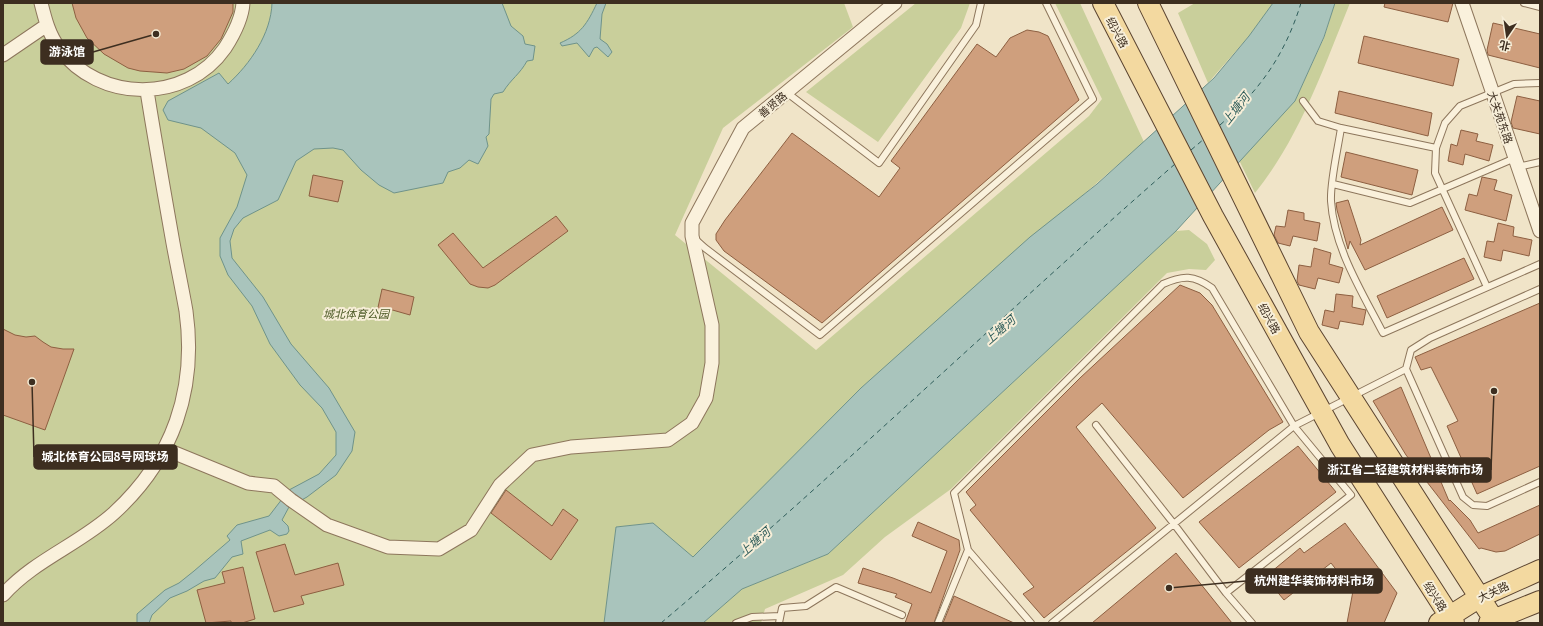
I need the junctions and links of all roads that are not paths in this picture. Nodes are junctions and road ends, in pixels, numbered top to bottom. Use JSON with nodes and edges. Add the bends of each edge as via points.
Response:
{"nodes":[{"id":1,"x":41,"y":3,"type":"edge"},
{"id":2,"x":243,"y":3,"type":"edge"},
{"id":3,"x":895,"y":3,"type":"edge"},
{"id":4,"x":981,"y":3,"type":"edge"},
{"id":5,"x":1046,"y":3,"type":"edge"},
{"id":6,"x":1103,"y":3,"type":"edge"},
{"id":7,"x":1148,"y":3,"type":"edge"},
{"id":8,"x":1462,"y":3,"type":"edge"},
{"id":9,"x":1524,"y":3,"type":"edge"},
{"id":10,"x":1540,"y":7,"type":"edge"},
{"id":11,"x":47,"y":25,"type":"junction"},
{"id":12,"x":3,"y":56,"type":"edge"},
{"id":13,"x":1540,"y":83,"type":"edge"},
{"id":14,"x":147,"y":91,"type":"junction"},
{"id":15,"x":786,"y":92,"type":"junction"},
{"id":16,"x":1493,"y":93,"type":"junction"},
{"id":17,"x":1303,"y":101,"type":"dead end"},
{"id":18,"x":1341,"y":128,"type":"junction"},
{"id":19,"x":1436,"y":148,"type":"junction"},
{"id":20,"x":1540,"y":162,"type":"edge"},
{"id":21,"x":1517,"y":163,"type":"junction"},
{"id":22,"x":1333,"y":184,"type":"junction"},
{"id":23,"x":1443,"y":188,"type":"junction"},
{"id":24,"x":1540,"y":231,"type":"edge"},
{"id":25,"x":692,"y":236,"type":"junction"},
{"id":26,"x":1540,"y":264,"type":"edge"},
{"id":27,"x":1487,"y":287,"type":"junction"},
{"id":28,"x":1540,"y":289,"type":"edge"},
{"id":29,"x":1406,"y":369,"type":"junction"},
{"id":30,"x":1350,"y":396,"type":"junction"},
{"id":31,"x":1321,"y":411,"type":"junction"},
{"id":32,"x":1096,"y":425,"type":"dead end"},
{"id":33,"x":1294,"y":426,"type":"junction"},
{"id":34,"x":165,"y":449,"type":"junction"},
{"id":35,"x":1540,"y":482,"type":"edge"},
{"id":36,"x":1174,"y":524,"type":"junction"},
{"id":37,"x":968,"y":550,"type":"junction"},
{"id":38,"x":1540,"y":570,"type":"edge"},
{"id":39,"x":1226,"y":593,"type":"junction"},
{"id":40,"x":3,"y":595,"type":"edge"},
{"id":41,"x":1480,"y":597,"type":"junction"},
{"id":42,"x":1540,"y":601,"type":"edge"},
{"id":43,"x":902,"y":615,"type":"dead end"},
{"id":44,"x":780,"y":616,"type":"junction"},
{"id":45,"x":1448,"y":621,"type":"edge"},
{"id":46,"x":1493,"y":622,"type":"edge"},
{"id":47,"x":736,"y":623,"type":"edge"},
{"id":48,"x":779,"y":623,"type":"edge"},
{"id":49,"x":938,"y":623,"type":"edge"},
{"id":50,"x":1031,"y":623,"type":"edge"},
{"id":51,"x":1052,"y":623,"type":"edge"},
{"id":52,"x":1252,"y":623,"type":"edge"}],
"edges":[{"from":1,"to":11,"type":"street"},
{"from":2,"to":14,"type":"street","via":[[233,35],[218,57],[198,75]]},
{"from":3,"to":15,"type":"street","name":"善贤路"},
{"from":4,"to":15,"type":"lane","via":[[976,25],[879,163]]},
{"from":5,"to":25,"type":"lane","via":[[1093,99],[820,335]]},
{"from":6,"to":31,"type":"main road","name":"绍兴路","via":[[1213,216]]},
{"from":7,"to":30,"type":"main road","via":[[1309,332]]},
{"from":8,"to":16,"type":"street","name":"大关苑东路"},
{"from":9,"to":10,"type":"lane"},
{"from":11,"to":12,"type":"street"},
{"from":11,"to":14,"type":"street","via":[[59,48],[81,70],[97,80],[121,89]]},
{"from":13,"to":16,"type":"lane","via":[[1514,84]]},
{"from":14,"to":34,"type":"street","via":[[186,312],[186,383],[182,404]]},
{"from":15,"to":25,"type":"street","name":"善贤路","via":[[743,128],[692,223]]},
{"from":16,"to":19,"type":"lane","via":[[1460,106],[1445,123]]},
{"from":16,"to":21,"type":"street","name":"大关苑东路"},
{"from":17,"to":18,"type":"lane","via":[[1318,121]]},
{"from":18,"to":19,"type":"lane"},
{"from":18,"to":22,"type":"lane"},
{"from":19,"to":23,"type":"lane","via":[[1435,173]]},
{"from":20,"to":21,"type":"lane"},
{"from":21,"to":23,"type":"lane"},
{"from":21,"to":24,"type":"street","name":"大关苑东路"},
{"from":22,"to":23,"type":"lane","via":[[1410,203]]},
{"from":22,"to":27,"type":"lane","via":[[1331,199],[1334,225],[1353,275],[1383,333]]},
{"from":23,"to":27,"type":"lane"},
{"from":25,"to":34,"type":"street","via":[[712,325],[712,363],[706,398],[692,423],[668,440],[571,447],[532,455],[500,484],[471,530],[439,549],[388,547],[327,525],[274,486],[248,482]]},
{"from":26,"to":27,"type":"lane"},
{"from":28,"to":29,"type":"lane","via":[[1430,338],[1411,350]]},
{"from":29,"to":30,"type":"lane"},
{"from":29,"to":35,"type":"lane","via":[[1463,496],[1474,505],[1487,506]]},
{"from":30,"to":31,"type":"lane"},
{"from":30,"to":41,"type":"main road"},
{"from":31,"to":33,"type":"lane"},
{"from":31,"to":45,"type":"main road","name":"绍兴路"},
{"from":32,"to":36,"type":"lane"},
{"from":33,"to":36,"type":"lane"},
{"from":33,"to":37,"type":"lane","via":[[1212,288],[1199,278],[1177,277],[1163,284],[954,493]]},
{"from":33,"to":39,"type":"lane","via":[[1351,495]]},
{"from":34,"to":40,"type":"street","via":[[159,460],[114,513],[30,570]]},
{"from":36,"to":39,"type":"lane"},
{"from":36,"to":51,"type":"lane"},
{"from":37,"to":49,"type":"lane"},
{"from":37,"to":50,"type":"lane"},
{"from":38,"to":41,"type":"main road","name":"大关路"},
{"from":39,"to":52,"type":"lane"},
{"from":41,"to":45,"type":"main road","name":"大关路"},
{"from":41,"to":46,"type":"main road"},
{"from":42,"to":46,"type":"main road"},
{"from":43,"to":44,"type":"lane","via":[[836,587],[806,606],[782,608]]},
{"from":44,"to":47,"type":"lane","via":[[752,617]]},
{"from":44,"to":48,"type":"lane"}]}
